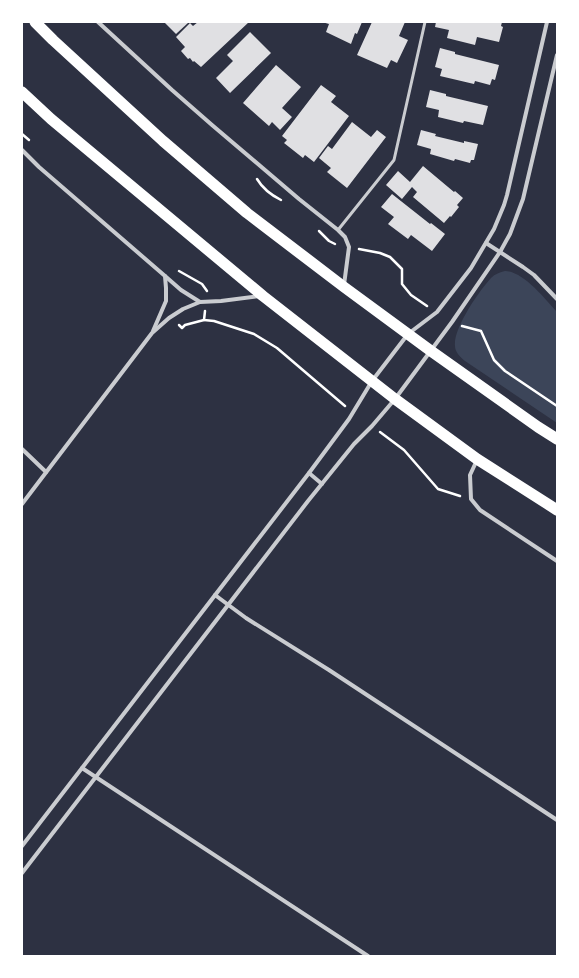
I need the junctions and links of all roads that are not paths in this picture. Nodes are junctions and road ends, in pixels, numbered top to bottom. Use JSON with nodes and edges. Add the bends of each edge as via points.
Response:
{"nodes":[{"id":1,"x":35,"y":22,"type":"edge"},
{"id":2,"x":98,"y":22,"type":"edge"},
{"id":3,"x":425,"y":22,"type":"edge"},
{"id":4,"x":547,"y":22,"type":"edge"},
{"id":5,"x":557,"y":55,"type":"edge"},
{"id":6,"x":22,"y":92,"type":"edge"},
{"id":7,"x":22,"y":150,"type":"edge"},
{"id":8,"x":338,"y":230,"type":"junction"},
{"id":9,"x":486,"y":243,"type":"junction"},
{"id":10,"x":500,"y":252,"type":"junction"},
{"id":11,"x":165,"y":276,"type":"junction"},
{"id":12,"x":344,"y":287,"type":"junction"},
{"id":13,"x":263,"y":296,"type":"junction"},
{"id":14,"x":557,"y":299,"type":"edge"},
{"id":15,"x":203,"y":302,"type":"junction"},
{"id":16,"x":152,"y":333,"type":"junction"},
{"id":17,"x":408,"y":334,"type":"junction"},
{"id":18,"x":431,"y":351,"type":"junction"},
{"id":19,"x":372,"y":381,"type":"junction"},
{"id":20,"x":395,"y":399,"type":"junction"},
{"id":21,"x":557,"y":439,"type":"edge"},
{"id":22,"x":22,"y":449,"type":"edge"},
{"id":23,"x":478,"y":459,"type":"junction"},
{"id":24,"x":46,"y":472,"type":"junction"},
{"id":25,"x":309,"y":473,"type":"junction"},
{"id":26,"x":322,"y":484,"type":"junction"},
{"id":27,"x":22,"y":504,"type":"edge"},
{"id":28,"x":557,"y":510,"type":"edge"},
{"id":29,"x":557,"y":561,"type":"edge"},
{"id":30,"x":215,"y":595,"type":"junction"},
{"id":31,"x":228,"y":605,"type":"junction"},
{"id":32,"x":82,"y":768,"type":"junction"},
{"id":33,"x":96,"y":778,"type":"junction"},
{"id":34,"x":557,"y":820,"type":"edge"},
{"id":35,"x":22,"y":846,"type":"edge"},
{"id":36,"x":22,"y":873,"type":"edge"},
{"id":37,"x":368,"y":956,"type":"edge"}],
"edges":[{"from":1,"to":12,"type":"highway","via":[[163,141],[247,212]]},
{"from":2,"to":8,"type":"street","via":[[234,144]]},
{"from":3,"to":8,"type":"lane","via":[[394,160]]},
{"from":4,"to":9,"type":"street","via":[[508,195]]},
{"from":5,"to":10,"type":"street","via":[[524,199]]},
{"from":6,"to":13,"type":"highway","via":[[51,120]]},
{"from":7,"to":11,"type":"street"},
{"from":8,"to":12,"type":"street","via":[[346,237],[350,247]]},
{"from":9,"to":10,"type":"street"},
{"from":9,"to":17,"type":"street","via":[[437,312]]},
{"from":10,"to":14,"type":"street","via":[[534,276]]},
{"from":10,"to":18,"type":"street"},
{"from":11,"to":15,"type":"street","via":[[181,290]]},
{"from":11,"to":16,"type":"street","via":[[166,301]]},
{"from":12,"to":17,"type":"highway"},
{"from":13,"to":15,"type":"street"},
{"from":13,"to":19,"type":"highway"},
{"from":15,"to":16,"type":"street","via":[[183,309]]},
{"from":16,"to":24,"type":"street"},
{"from":17,"to":18,"type":"highway"},
{"from":17,"to":19,"type":"street"},
{"from":18,"to":20,"type":"street"},
{"from":18,"to":21,"type":"highway"},
{"from":19,"to":20,"type":"highway"},
{"from":19,"to":25,"type":"street"},
{"from":20,"to":23,"type":"highway"},
{"from":20,"to":26,"type":"street"},
{"from":22,"to":24,"type":"street"},
{"from":23,"to":28,"type":"highway"},
{"from":23,"to":29,"type":"street","via":[[470,475],[471,499],[480,510]]},
{"from":24,"to":27,"type":"street"},
{"from":25,"to":26,"type":"street"},
{"from":25,"to":30,"type":"street"},
{"from":26,"to":31,"type":"street"},
{"from":30,"to":31,"type":"street"},
{"from":30,"to":32,"type":"street"},
{"from":31,"to":33,"type":"street"},
{"from":31,"to":34,"type":"street"},
{"from":32,"to":33,"type":"street"},
{"from":32,"to":35,"type":"street"},
{"from":33,"to":36,"type":"street"},
{"from":33,"to":37,"type":"street"}]}
